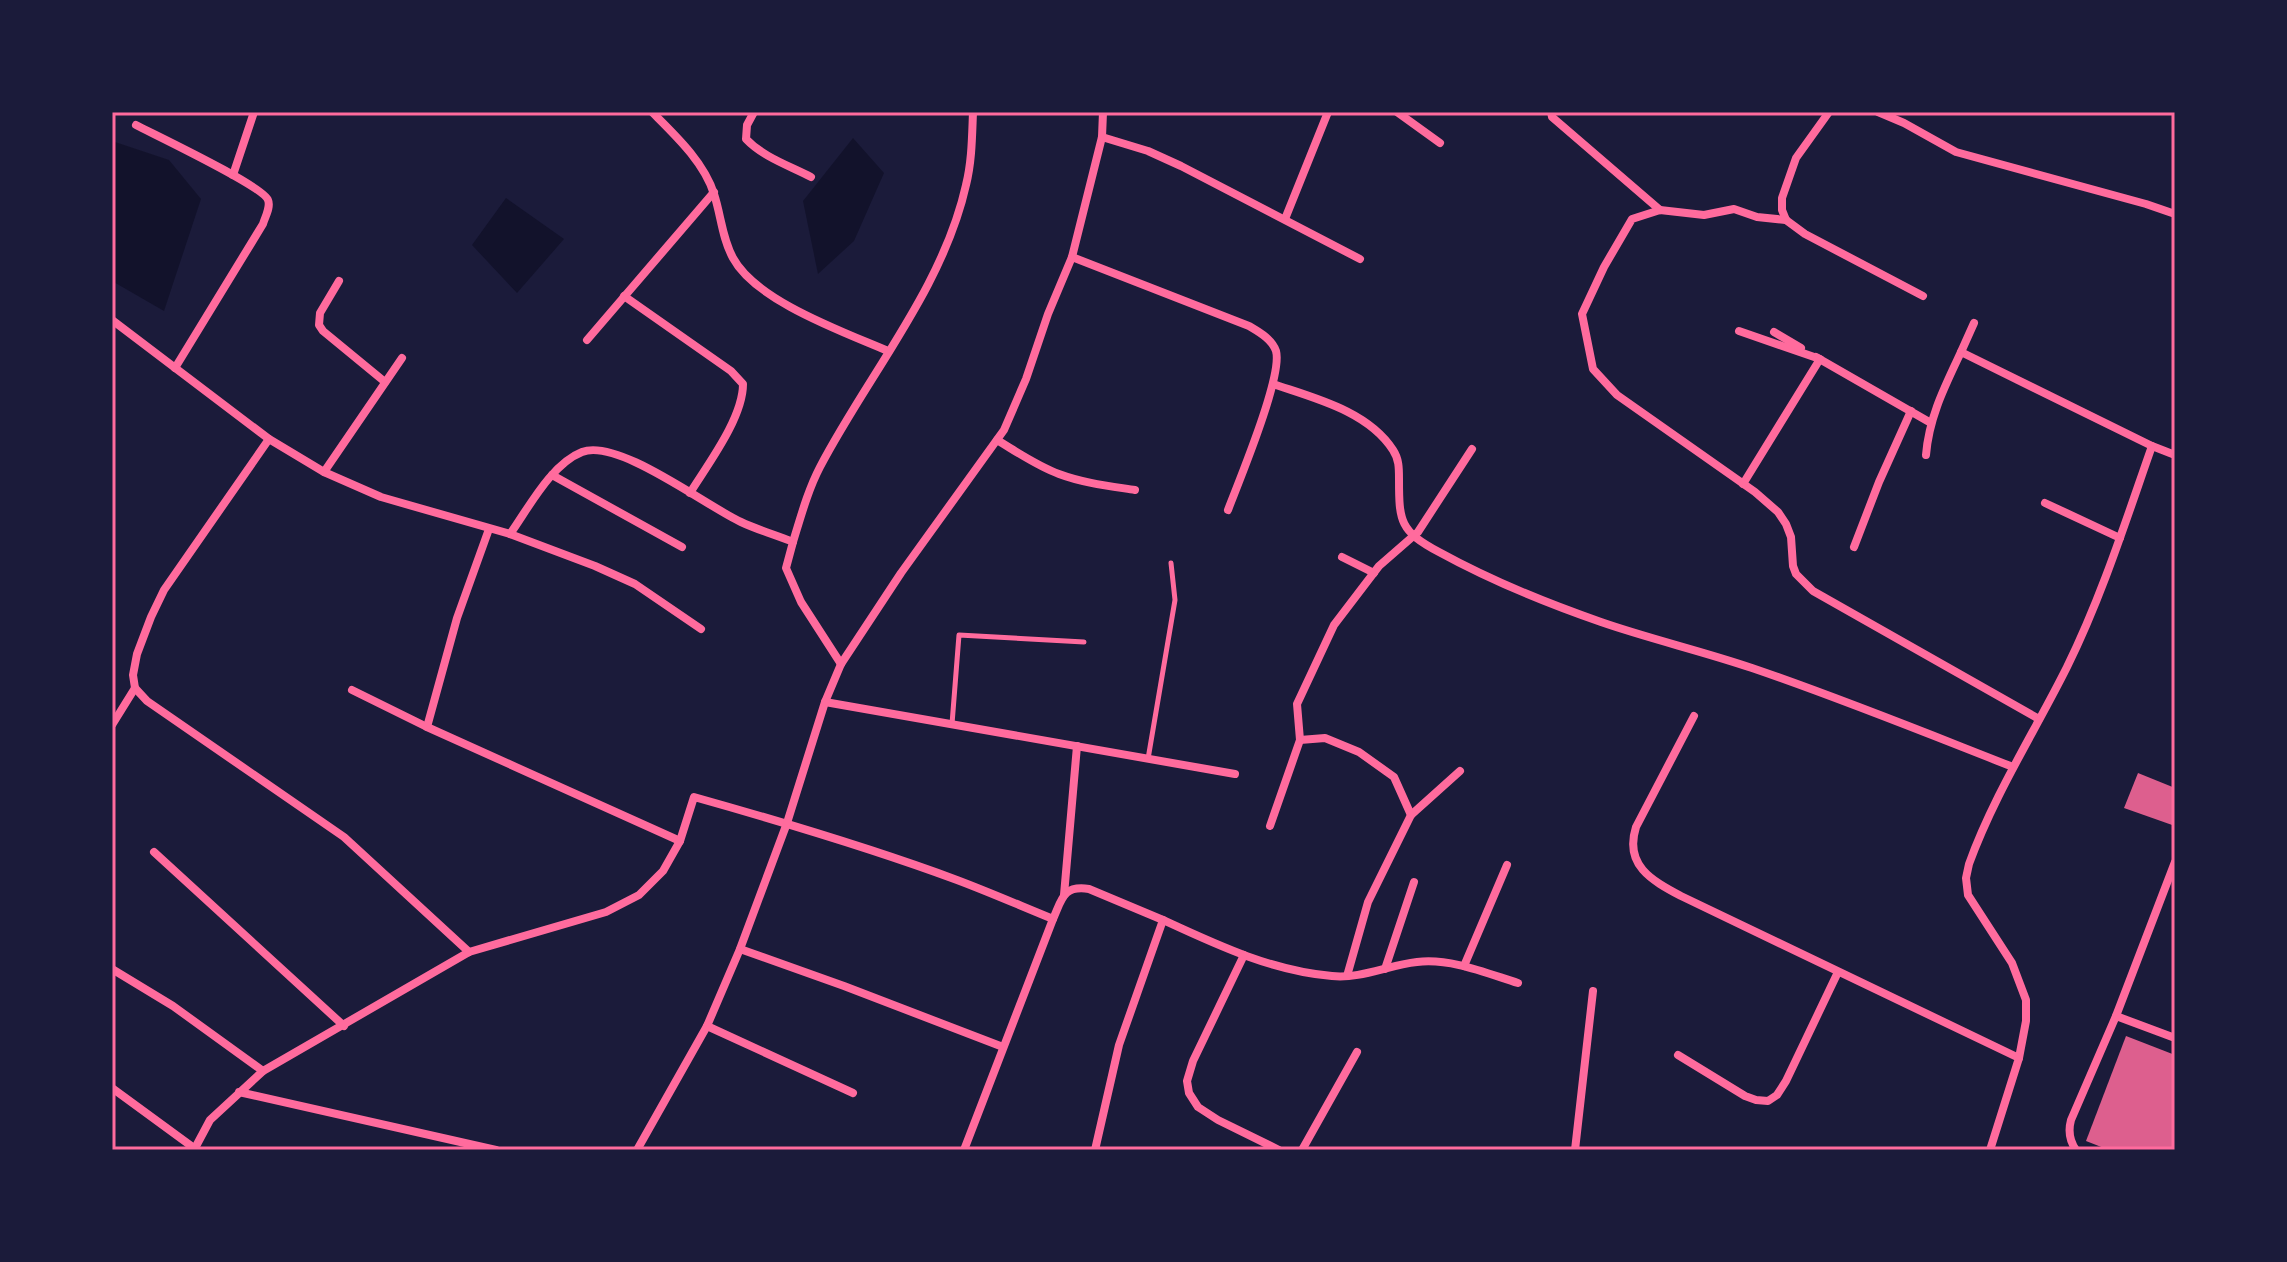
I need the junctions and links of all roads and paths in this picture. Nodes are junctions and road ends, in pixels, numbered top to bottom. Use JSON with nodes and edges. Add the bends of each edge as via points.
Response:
{"nodes":[{"id":1,"x":254,"y":112,"type":"edge"},
{"id":2,"x":652,"y":112,"type":"edge"},
{"id":3,"x":754,"y":112,"type":"edge"},
{"id":4,"x":973,"y":112,"type":"edge"},
{"id":5,"x":1103,"y":112,"type":"edge"},
{"id":6,"x":1328,"y":112,"type":"edge"},
{"id":7,"x":1397,"y":112,"type":"edge"},
{"id":8,"x":1542,"y":112,"type":"edge"},
{"id":9,"x":1829,"y":112,"type":"edge"},
{"id":10,"x":1878,"y":112,"type":"edge"},
{"id":11,"x":1552,"y":115,"type":"edge"},
{"id":12,"x":136,"y":125,"type":"dead end"},
{"id":13,"x":1102,"y":137,"type":"junction"},
{"id":14,"x":1440,"y":143,"type":"dead end"},
{"id":15,"x":233,"y":175,"type":"junction"},
{"id":16,"x":811,"y":177,"type":"dead end"},
{"id":17,"x":714,"y":192,"type":"junction"},
{"id":18,"x":1660,"y":210,"type":"junction"},
{"id":19,"x":2175,"y":214,"type":"edge"},
{"id":20,"x":1285,"y":219,"type":"junction"},
{"id":21,"x":1786,"y":220,"type":"junction"},
{"id":22,"x":1072,"y":257,"type":"junction"},
{"id":23,"x":1360,"y":259,"type":"dead end"},
{"id":24,"x":339,"y":281,"type":"dead end"},
{"id":25,"x":624,"y":296,"type":"junction"},
{"id":26,"x":1923,"y":296,"type":"dead end"},
{"id":27,"x":112,"y":320,"type":"edge"},
{"id":28,"x":1974,"y":323,"type":"dead end"},
{"id":29,"x":1739,"y":331,"type":"dead end"},
{"id":30,"x":1774,"y":332,"type":"dead end"},
{"id":31,"x":587,"y":340,"type":"dead end"},
{"id":32,"x":888,"y":351,"type":"junction"},
{"id":33,"x":1961,"y":352,"type":"junction"},
{"id":34,"x":402,"y":358,"type":"dead end"},
{"id":35,"x":1820,"y":359,"type":"junction"},
{"id":36,"x":175,"y":368,"type":"junction"},
{"id":37,"x":385,"y":382,"type":"junction"},
{"id":38,"x":1273,"y":384,"type":"junction"},
{"id":39,"x":1911,"y":411,"type":"junction"},
{"id":40,"x":1931,"y":423,"type":"junction"},
{"id":41,"x":269,"y":439,"type":"junction"},
{"id":42,"x":997,"y":440,"type":"junction"},
{"id":43,"x":2152,"y":446,"type":"junction"},
{"id":44,"x":1472,"y":449,"type":"dead end"},
{"id":45,"x":1926,"y":455,"type":"dead end"},
{"id":46,"x":2175,"y":455,"type":"edge"},
{"id":47,"x":324,"y":472,"type":"junction"},
{"id":48,"x":552,"y":475,"type":"junction"},
{"id":49,"x":1743,"y":484,"type":"junction"},
{"id":50,"x":1135,"y":490,"type":"dead end"},
{"id":51,"x":690,"y":493,"type":"junction"},
{"id":52,"x":2045,"y":503,"type":"dead end"},
{"id":53,"x":1228,"y":510,"type":"dead end"},
{"id":54,"x":489,"y":529,"type":"junction"},
{"id":55,"x":510,"y":534,"type":"junction"},
{"id":56,"x":1413,"y":537,"type":"junction"},
{"id":57,"x":2120,"y":538,"type":"junction"},
{"id":58,"x":793,"y":542,"type":"junction"},
{"id":59,"x":682,"y":547,"type":"dead end"},
{"id":60,"x":1854,"y":547,"type":"dead end"},
{"id":61,"x":1342,"y":557,"type":"dead end"},
{"id":62,"x":1171,"y":563,"type":"dead end"},
{"id":63,"x":1374,"y":573,"type":"junction"},
{"id":64,"x":701,"y":629,"type":"dead end"},
{"id":65,"x":1084,"y":642,"type":"dead end"},
{"id":66,"x":841,"y":664,"type":"junction"},
{"id":67,"x":135,"y":688,"type":"junction"},
{"id":68,"x":352,"y":690,"type":"dead end"},
{"id":69,"x":825,"y":702,"type":"junction"},
{"id":70,"x":1694,"y":716,"type":"dead end"},
{"id":71,"x":2039,"y":719,"type":"junction"},
{"id":72,"x":952,"y":724,"type":"junction"},
{"id":73,"x":112,"y":725,"type":"edge"},
{"id":74,"x":427,"y":727,"type":"junction"},
{"id":75,"x":1300,"y":740,"type":"junction"},
{"id":76,"x":1077,"y":746,"type":"junction"},
{"id":77,"x":1148,"y":759,"type":"junction"},
{"id":78,"x":2013,"y":767,"type":"junction"},
{"id":79,"x":1460,"y":771,"type":"dead end"},
{"id":80,"x":1235,"y":774,"type":"dead end"},
{"id":81,"x":1411,"y":815,"type":"junction"},
{"id":82,"x":787,"y":823,"type":"junction"},
{"id":83,"x":1270,"y":826,"type":"dead end"},
{"id":84,"x":680,"y":841,"type":"junction"},
{"id":85,"x":154,"y":852,"type":"dead end"},
{"id":86,"x":2175,"y":862,"type":"edge"},
{"id":87,"x":1507,"y":865,"type":"dead end"},
{"id":88,"x":1414,"y":882,"type":"dead end"},
{"id":89,"x":1064,"y":895,"type":"junction"},
{"id":90,"x":1053,"y":919,"type":"junction"},
{"id":91,"x":1163,"y":920,"type":"junction"},
{"id":92,"x":740,"y":949,"type":"junction"},
{"id":93,"x":469,"y":952,"type":"junction"},
{"id":94,"x":1244,"y":955,"type":"junction"},
{"id":95,"x":1464,"y":966,"type":"junction"},
{"id":96,"x":112,"y":969,"type":"edge"},
{"id":97,"x":1385,"y":969,"type":"junction"},
{"id":98,"x":1838,"y":972,"type":"junction"},
{"id":99,"x":1347,"y":976,"type":"junction"},
{"id":100,"x":1518,"y":983,"type":"dead end"},
{"id":101,"x":1593,"y":991,"type":"dead end"},
{"id":102,"x":2116,"y":1016,"type":"junction"},
{"id":103,"x":344,"y":1026,"type":"junction"},
{"id":104,"x":707,"y":1026,"type":"junction"},
{"id":105,"x":2175,"y":1038,"type":"edge"},
{"id":106,"x":1003,"y":1047,"type":"junction"},
{"id":107,"x":1357,"y":1052,"type":"dead end"},
{"id":108,"x":1678,"y":1055,"type":"dead end"},
{"id":109,"x":2019,"y":1058,"type":"junction"},
{"id":110,"x":263,"y":1071,"type":"junction"},
{"id":111,"x":112,"y":1088,"type":"edge"},
{"id":112,"x":239,"y":1092,"type":"junction"},
{"id":113,"x":853,"y":1093,"type":"dead end"},
{"id":114,"x":194,"y":1149,"type":"edge"},
{"id":115,"x":496,"y":1150,"type":"edge"},
{"id":116,"x":637,"y":1150,"type":"edge"},
{"id":117,"x":964,"y":1150,"type":"edge"},
{"id":118,"x":1095,"y":1150,"type":"edge"},
{"id":119,"x":1279,"y":1150,"type":"edge"},
{"id":120,"x":1302,"y":1150,"type":"edge"},
{"id":121,"x":1575,"y":1150,"type":"edge"},
{"id":122,"x":1990,"y":1150,"type":"edge"},
{"id":123,"x":2076,"y":1150,"type":"edge"}],
"edges":[{"from":1,"to":15,"type":"street"},
{"from":2,"to":17,"type":"street","via":[[696,160]]},
{"from":3,"to":16,"type":"street","via":[[745,133],[752,146]]},
{"from":4,"to":32,"type":"street","via":[[966,186],[951,234],[925,292]]},
{"from":5,"to":13,"type":"street"},
{"from":6,"to":20,"type":"street"},
{"from":7,"to":14,"type":"street"},
{"from":8,"to":11,"type":"street"},
{"from":9,"to":21,"type":"street","via":[[1788,178],[1782,198]]},
{"from":10,"to":19,"type":"street","via":[[1956,152]]},
{"from":11,"to":18,"type":"street"},
{"from":12,"to":15,"type":"street"},
{"from":13,"to":20,"type":"street","via":[[1148,151]]},
{"from":13,"to":22,"type":"street"},
{"from":15,"to":36,"type":"street","via":[[267,197],[267,212]]},
{"from":17,"to":25,"type":"street"},
{"from":17,"to":32,"type":"street","via":[[734,260],[751,279],[808,316]]},
{"from":18,"to":21,"type":"street","via":[[1704,215],[1734,209]]},
{"from":18,"to":49,"type":"street","via":[[1632,219],[1582,314],[1593,369],[1617,395]]},
{"from":20,"to":23,"type":"street"},
{"from":21,"to":26,"type":"street"},
{"from":22,"to":38,"type":"street","via":[[1262,334],[1277,354]]},
{"from":22,"to":42,"type":"street"},
{"from":24,"to":37,"type":"street","via":[[320,313],[319,325]]},
{"from":25,"to":31,"type":"street"},
{"from":25,"to":51,"type":"street","via":[[743,384],[737,415]]},
{"from":27,"to":36,"type":"street"},
{"from":28,"to":33,"type":"street"},
{"from":29,"to":35,"type":"street"},
{"from":30,"to":35,"type":"street"},
{"from":32,"to":58,"type":"street","via":[[819,468]]},
{"from":33,"to":40,"type":"street"},
{"from":33,"to":43,"type":"street"},
{"from":34,"to":37,"type":"street"},
{"from":35,"to":39,"type":"street"},
{"from":35,"to":49,"type":"street"},
{"from":36,"to":41,"type":"street"},
{"from":37,"to":47,"type":"street"},
{"from":38,"to":53,"type":"street"},
{"from":38,"to":56,"type":"street","via":[[1342,410],[1372,428],[1394,450],[1402,519]]},
{"from":39,"to":40,"type":"street"},
{"from":39,"to":60,"type":"street"},
{"from":40,"to":45,"type":"street"},
{"from":41,"to":47,"type":"street"},
{"from":41,"to":67,"type":"street","via":[[164,590],[137,654]]},
{"from":42,"to":50,"type":"street","via":[[1061,475]]},
{"from":42,"to":66,"type":"street"},
{"from":43,"to":46,"type":"street"},
{"from":43,"to":57,"type":"street"},
{"from":44,"to":56,"type":"street"},
{"from":47,"to":54,"type":"street","via":[[381,497]]},
{"from":48,"to":51,"type":"street","via":[[583,451],[598,450],[642,466]]},
{"from":48,"to":55,"type":"street"},
{"from":48,"to":59,"type":"street"},
{"from":49,"to":71,"type":"street","via":[[1786,524],[1793,566],[1813,591]]},
{"from":51,"to":58,"type":"street","via":[[740,522]]},
{"from":52,"to":57,"type":"street"},
{"from":54,"to":55,"type":"street"},
{"from":54,"to":74,"type":"street"},
{"from":55,"to":64,"type":"street","via":[[635,584]]},
{"from":56,"to":63,"type":"street"},
{"from":56,"to":78,"type":"street","via":[[1558,607],[1754,669]]},
{"from":57,"to":71,"type":"street","via":[[2094,608]]},
{"from":58,"to":66,"type":"street","via":[[786,568]]},
{"from":61,"to":63,"type":"street"},
{"from":62,"to":77,"type":"lane","via":[[1175,600]]},
{"from":63,"to":75,"type":"street","via":[[1334,625],[1297,704]]},
{"from":65,"to":72,"type":"lane","via":[[959,635]]},
{"from":66,"to":69,"type":"street"},
{"from":67,"to":73,"type":"street"},
{"from":67,"to":93,"type":"street","via":[[344,837]]},
{"from":68,"to":74,"type":"street"},
{"from":69,"to":72,"type":"street"},
{"from":69,"to":82,"type":"street"},
{"from":70,"to":98,"type":"street","via":[[1636,827],[1632,840],[1637,863],[1662,886]]},
{"from":71,"to":78,"type":"street"},
{"from":72,"to":76,"type":"street"},
{"from":74,"to":84,"type":"street"},
{"from":75,"to":81,"type":"street","via":[[1325,738],[1359,752],[1394,777]]},
{"from":75,"to":83,"type":"street"},
{"from":76,"to":77,"type":"street"},
{"from":76,"to":89,"type":"street"},
{"from":77,"to":80,"type":"street"},
{"from":78,"to":109,"type":"street","via":[[1966,878],[1968,895],[2012,963],[2026,1000]]},
{"from":79,"to":81,"type":"street"},
{"from":81,"to":99,"type":"street","via":[[1368,902]]},
{"from":82,"to":84,"type":"street","via":[[694,797]]},
{"from":82,"to":90,"type":"street","via":[[958,880]]},
{"from":82,"to":92,"type":"street"},
{"from":84,"to":93,"type":"street","via":[[663,871],[639,895],[606,912]]},
{"from":85,"to":103,"type":"street"},
{"from":86,"to":102,"type":"street"},
{"from":87,"to":95,"type":"street"},
{"from":88,"to":97,"type":"street"},
{"from":89,"to":90,"type":"street"},
{"from":89,"to":91,"type":"street","via":[[1077,887],[1089,889]]},
{"from":90,"to":106,"type":"street"},
{"from":91,"to":94,"type":"street"},
{"from":91,"to":118,"type":"street","via":[[1119,1045]]},
{"from":92,"to":104,"type":"street"},
{"from":92,"to":106,"type":"street"},
{"from":93,"to":103,"type":"street"},
{"from":94,"to":99,"type":"street","via":[[1291,969]]},
{"from":94,"to":119,"type":"street","via":[[1193,1061],[1189,1093],[1198,1107],[1218,1120]]},
{"from":95,"to":97,"type":"street","via":[[1433,960]]},
{"from":95,"to":100,"type":"street"},
{"from":96,"to":110,"type":"street"},
{"from":97,"to":99,"type":"street"},
{"from":98,"to":108,"type":"street","via":[[1786,1081],[1768,1101],[1745,1096]]},
{"from":98,"to":109,"type":"street"},
{"from":101,"to":121,"type":"street"},
{"from":102,"to":105,"type":"street"},
{"from":102,"to":123,"type":"street","via":[[2068,1130]]},
{"from":103,"to":110,"type":"street"},
{"from":104,"to":113,"type":"street"},
{"from":104,"to":116,"type":"street"},
{"from":106,"to":117,"type":"street"},
{"from":107,"to":120,"type":"street"},
{"from":109,"to":122,"type":"street"},
{"from":110,"to":112,"type":"street"},
{"from":111,"to":114,"type":"street"},
{"from":112,"to":114,"type":"street","via":[[210,1120]]},
{"from":112,"to":115,"type":"street"}]}
